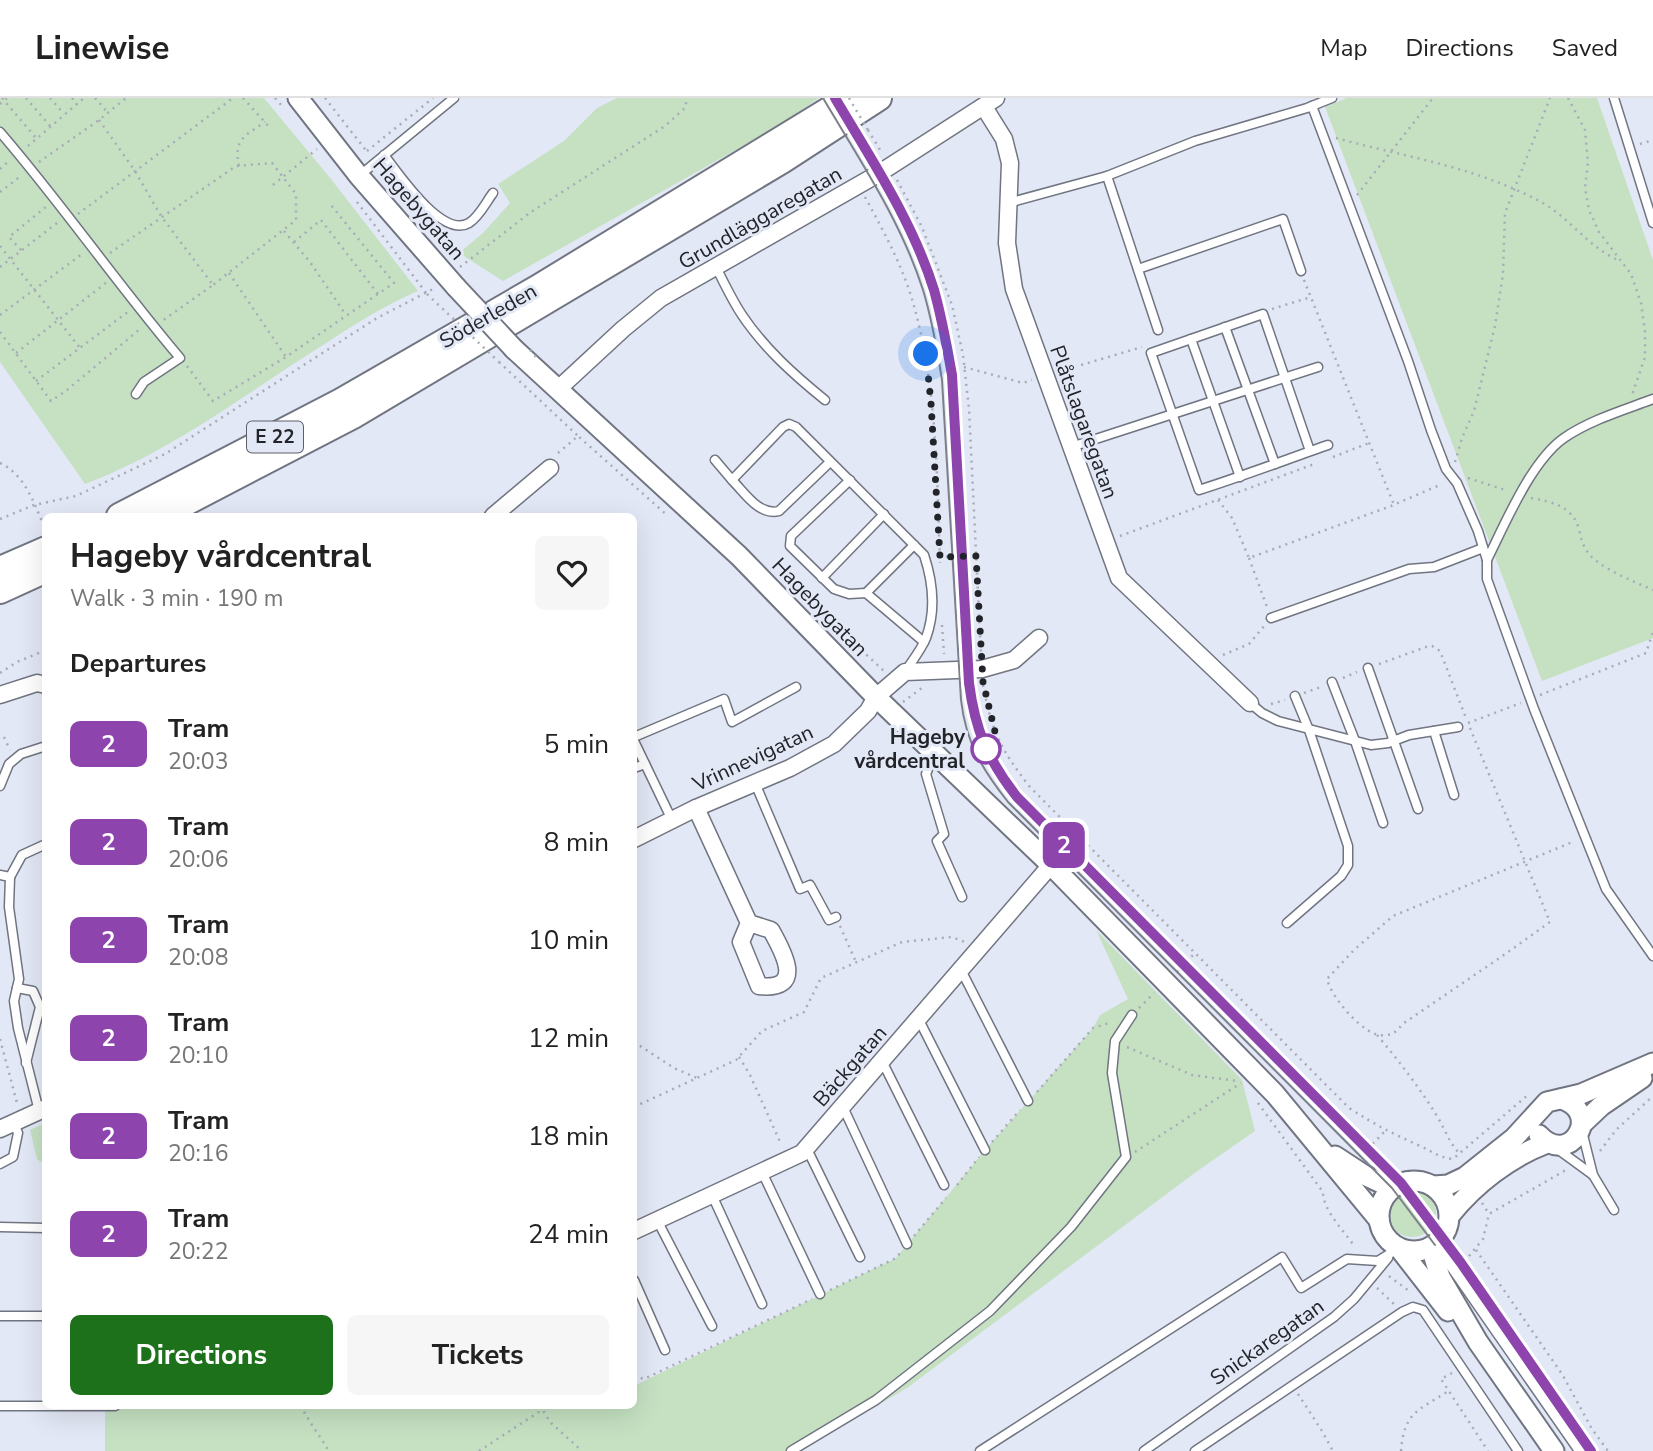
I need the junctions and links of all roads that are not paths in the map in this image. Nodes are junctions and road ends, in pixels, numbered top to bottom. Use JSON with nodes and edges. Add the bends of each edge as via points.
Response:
{"nodes":[{"id":1,"x":298,"y":98,"type":"edge"},
{"id":2,"x":454,"y":98,"type":"edge"},
{"id":3,"x":849,"y":98,"type":"edge"},
{"id":4,"x":879,"y":98,"type":"edge"},
{"id":5,"x":1332,"y":98,"type":"edge"},
{"id":6,"x":1614,"y":98,"type":"edge"},
{"id":7,"x":990,"y":102,"type":"edge"},
{"id":8,"x":1312,"y":106,"type":"junction"},
{"id":9,"x":0,"y":132,"type":"edge"},
{"id":10,"x":384,"y":155,"type":"junction"},
{"id":11,"x":359,"y":176,"type":"junction"},
{"id":12,"x":1107,"y":176,"type":"junction"},
{"id":13,"x":493,"y":193,"type":"dead end"},
{"id":14,"x":1008,"y":203,"type":"junction"},
{"id":15,"x":1653,"y":223,"type":"edge"},
{"id":16,"x":716,"y":267,"type":"junction"},
{"id":17,"x":1138,"y":269,"type":"junction"},
{"id":18,"x":1301,"y":271,"type":"road end"},
{"id":19,"x":1225,"y":327,"type":"junction"},
{"id":20,"x":1158,"y":330,"type":"dead end"},
{"id":21,"x":1191,"y":339,"type":"junction"},
{"id":22,"x":1318,"y":367,"type":"dead end"},
{"id":23,"x":1284,"y":378,"type":"junction"},
{"id":24,"x":557,"y":390,"type":"junction"},
{"id":25,"x":1247,"y":390,"type":"junction"},
{"id":26,"x":136,"y":394,"type":"dead end"},
{"id":27,"x":1653,"y":399,"type":"edge"},
{"id":28,"x":825,"y":400,"type":"dead end"},
{"id":29,"x":1214,"y":400,"type":"junction"},
{"id":30,"x":1172,"y":413,"type":"junction"},
{"id":31,"x":1328,"y":445,"type":"dead end"},
{"id":32,"x":1071,"y":447,"type":"junction"},
{"id":33,"x":1310,"y":451,"type":"junction"},
{"id":34,"x":715,"y":460,"type":"dead end"},
{"id":35,"x":831,"y":462,"type":"junction"},
{"id":36,"x":1275,"y":464,"type":"junction"},
{"id":37,"x":550,"y":468,"type":"road end"},
{"id":38,"x":1240,"y":477,"type":"junction"},
{"id":39,"x":732,"y":480,"type":"junction"},
{"id":40,"x":850,"y":480,"type":"junction"},
{"id":41,"x":125,"y":513,"type":"edge"},
{"id":42,"x":167,"y":513,"type":"edge"},
{"id":43,"x":496,"y":513,"type":"edge"},
{"id":44,"x":884,"y":514,"type":"junction"},
{"id":45,"x":914,"y":545,"type":"junction"},
{"id":46,"x":1483,"y":548,"type":"junction"},
{"id":47,"x":42,"y":551,"type":"edge"},
{"id":48,"x":1487,"y":560,"type":"junction"},
{"id":49,"x":0,"y":569,"type":"edge"},
{"id":50,"x":42,"y":572,"type":"edge"},
{"id":51,"x":822,"y":578,"type":"junction"},
{"id":52,"x":0,"y":592,"type":"edge"},
{"id":53,"x":866,"y":593,"type":"junction"},
{"id":54,"x":1271,"y":618,"type":"dead end"},
{"id":55,"x":1039,"y":638,"type":"dead end"},
{"id":56,"x":923,"y":642,"type":"junction"},
{"id":57,"x":1368,"y":668,"type":"dead end"},
{"id":58,"x":905,"y":672,"type":"junction"},
{"id":59,"x":1332,"y":682,"type":"dead end"},
{"id":60,"x":42,"y":684,"type":"edge"},
{"id":61,"x":796,"y":687,"type":"dead end"},
{"id":62,"x":0,"y":695,"type":"edge"},
{"id":63,"x":1296,"y":696,"type":"dead end"},
{"id":64,"x":876,"y":697,"type":"junction"},
{"id":65,"x":1250,"y":703,"type":"joint"},
{"id":66,"x":1458,"y":727,"type":"road end"},
{"id":67,"x":1309,"y":730,"type":"junction"},
{"id":68,"x":1434,"y":731,"type":"junction"},
{"id":69,"x":637,"y":738,"type":"edge"},
{"id":70,"x":1395,"y":740,"type":"junction"},
{"id":71,"x":1355,"y":741,"type":"junction"},
{"id":72,"x":637,"y":746,"type":"edge"},
{"id":73,"x":42,"y":747,"type":"edge"},
{"id":74,"x":645,"y":764,"type":"junction"},
{"id":75,"x":637,"y":767,"type":"edge"},
{"id":76,"x":929,"y":768,"type":"dead end"},
{"id":77,"x":755,"y":783,"type":"junction"},
{"id":78,"x":0,"y":786,"type":"edge"},
{"id":79,"x":1454,"y":795,"type":"dead end"},
{"id":80,"x":696,"y":808,"type":"junction"},
{"id":81,"x":1418,"y":809,"type":"dead end"},
{"id":82,"x":672,"y":820,"type":"junction"},
{"id":83,"x":1383,"y":823,"type":"dead end"},
{"id":84,"x":637,"y":838,"type":"edge"},
{"id":85,"x":42,"y":846,"type":"edge"},
{"id":86,"x":1051,"y":865,"type":"junction"},
{"id":87,"x":0,"y":875,"type":"edge"},
{"id":88,"x":10,"y":877,"type":"junction"},
{"id":89,"x":962,"y":897,"type":"dead end"},
{"id":90,"x":836,"y":917,"type":"road end"},
{"id":91,"x":748,"y":923,"type":"dead end"},
{"id":92,"x":1287,"y":923,"type":"dead end"},
{"id":93,"x":1653,"y":956,"type":"edge"},
{"id":94,"x":961,"y":970,"type":"junction"},
{"id":95,"x":17,"y":988,"type":"junction"},
{"id":96,"x":1132,"y":1015,"type":"road end"},
{"id":97,"x":918,"y":1018,"type":"junction"},
{"id":98,"x":882,"y":1060,"type":"junction"},
{"id":99,"x":26,"y":1063,"type":"junction"},
{"id":100,"x":1653,"y":1063,"type":"edge"},
{"id":101,"x":1653,"y":1070,"type":"edge"},
{"id":102,"x":1561,"y":1099,"type":"junction"},
{"id":103,"x":1028,"y":1101,"type":"road end"},
{"id":104,"x":842,"y":1107,"type":"junction"},
{"id":105,"x":42,"y":1110,"type":"edge"},
{"id":106,"x":1537,"y":1114,"type":"junction"},
{"id":107,"x":12,"y":1124,"type":"edge"},
{"id":108,"x":1582,"y":1126,"type":"junction"},
{"id":109,"x":1317,"y":1143,"type":"junction"},
{"id":110,"x":1549,"y":1143,"type":"junction"},
{"id":111,"x":807,"y":1149,"type":"junction"},
{"id":112,"x":985,"y":1150,"type":"road end"},
{"id":113,"x":0,"y":1164,"type":"edge"},
{"id":114,"x":762,"y":1172,"type":"junction"},
{"id":115,"x":1593,"y":1175,"type":"junction"},
{"id":116,"x":943,"y":1185,"type":"dead end"},
{"id":117,"x":1434,"y":1186,"type":"junction"},
{"id":118,"x":1392,"y":1188,"type":"junction"},
{"id":119,"x":712,"y":1195,"type":"junction"},
{"id":120,"x":1614,"y":1210,"type":"dead end"},
{"id":121,"x":1450,"y":1215,"type":"junction"},
{"id":122,"x":657,"y":1220,"type":"junction"},
{"id":123,"x":1379,"y":1220,"type":"junction"},
{"id":124,"x":0,"y":1227,"type":"edge"},
{"id":125,"x":42,"y":1228,"type":"edge"},
{"id":126,"x":637,"y":1230,"type":"edge"},
{"id":127,"x":1436,"y":1243,"type":"junction"},
{"id":128,"x":908,"y":1244,"type":"road end"},
{"id":129,"x":1396,"y":1249,"type":"junction"},
{"id":130,"x":860,"y":1257,"type":"dead end"},
{"id":131,"x":637,"y":1287,"type":"edge"},
{"id":132,"x":820,"y":1294,"type":"road end"},
{"id":133,"x":762,"y":1304,"type":"dead end"},
{"id":134,"x":0,"y":1316,"type":"edge"},
{"id":135,"x":42,"y":1316,"type":"edge"},
{"id":136,"x":712,"y":1326,"type":"dead end"},
{"id":137,"x":1478,"y":1342,"type":"junction"},
{"id":138,"x":665,"y":1350,"type":"dead end"},
{"id":139,"x":0,"y":1406,"type":"edge"},
{"id":140,"x":42,"y":1406,"type":"edge"},
{"id":141,"x":791,"y":1451,"type":"edge"},
{"id":142,"x":980,"y":1451,"type":"edge"},
{"id":143,"x":1144,"y":1451,"type":"edge"},
{"id":144,"x":1195,"y":1451,"type":"edge"},
{"id":145,"x":1518,"y":1451,"type":"edge"},
{"id":146,"x":1554,"y":1451,"type":"edge"},
{"id":147,"x":1579,"y":1451,"type":"edge"},
{"id":148,"x":1591,"y":1451,"type":"edge"}],
"edges":[{"from":1,"to":11,"type":"street","name":"Hagebygatan"},
{"from":2,"to":10,"type":"lane"},
{"from":3,"to":41,"type":"highway","name":"Söderleden","number":"E 22","via":[[341,401]]},
{"from":4,"to":42,"type":"highway","name":"Söderleden","number":"E 22","via":[[782,161],[355,415]]},
{"from":5,"to":8,"type":"lane"},
{"from":6,"to":15,"type":"lane"},
{"from":7,"to":14,"type":"street","name":"Plåtslagaregatan","via":[[1010,163]]},
{"from":7,"to":16,"type":"street","name":"Grundläggaregatan","via":[[890,167]]},
{"from":8,"to":12,"type":"lane","via":[[1195,141]]},
{"from":8,"to":46,"type":"lane","via":[[1446,469]]},
{"from":9,"to":26,"type":"lane","via":[[180,358],[144,382]]},
{"from":10,"to":11,"type":"lane"},
{"from":10,"to":13,"type":"lane","via":[[445,223],[468,223]]},
{"from":11,"to":24,"type":"street","name":"Hagebygatan","bridge":true,"via":[[453,281],[507,355]]},
{"from":12,"to":14,"type":"lane"},
{"from":12,"to":17,"type":"lane"},
{"from":14,"to":32,"type":"street","name":"Plåtslagaregatan","via":[[1014,289]]},
{"from":16,"to":24,"type":"street","name":"Grundläggaregatan","via":[[661,298]]},
{"from":16,"to":28,"type":"lane","via":[[761,340]]},
{"from":17,"to":18,"type":"lane","via":[[1283,219]]},
{"from":17,"to":20,"type":"lane"},
{"from":19,"to":21,"type":"lane"},
{"from":19,"to":23,"type":"lane","via":[[1263,314]]},
{"from":19,"to":25,"type":"lane"},
{"from":21,"to":29,"type":"lane"},
{"from":21,"to":30,"type":"lane","via":[[1151,354]]},
{"from":22,"to":23,"type":"lane"},
{"from":23,"to":25,"type":"lane"},
{"from":23,"to":33,"type":"lane"},
{"from":24,"to":64,"type":"street","name":"Hagebygatan","via":[[739,556]]},
{"from":25,"to":29,"type":"lane"},
{"from":25,"to":36,"type":"lane"},
{"from":27,"to":48,"type":"lane","via":[[1564,438],[1541,461]]},
{"from":29,"to":30,"type":"lane"},
{"from":29,"to":38,"type":"lane"},
{"from":30,"to":32,"type":"lane"},
{"from":30,"to":38,"type":"lane","via":[[1199,490]]},
{"from":31,"to":33,"type":"lane"},
{"from":32,"to":65,"type":"street","name":"Plåtslagaregatan","via":[[1119,578]]},
{"from":33,"to":36,"type":"lane"},
{"from":34,"to":39,"type":"lane"},
{"from":35,"to":39,"type":"lane","via":[[779,511],[770,513]]},
{"from":35,"to":39,"type":"lane","via":[[789,424]]},
{"from":35,"to":40,"type":"lane"},
{"from":36,"to":38,"type":"lane"},
{"from":37,"to":43,"type":"street"},
{"from":40,"to":44,"type":"lane"},
{"from":40,"to":51,"type":"lane","via":[[791,537],[790,546]]},
{"from":44,"to":45,"type":"lane"},
{"from":44,"to":51,"type":"lane"},
{"from":45,"to":53,"type":"lane"},
{"from":45,"to":56,"type":"lane","via":[[924,555],[930,574],[932,610]]},
{"from":46,"to":48,"type":"lane"},
{"from":46,"to":54,"type":"lane"},
{"from":47,"to":49,"type":"highway"},
{"from":48,"to":93,"type":"lane","via":[[1487,579],[1584,837],[1606,889]]},
{"from":50,"to":52,"type":"highway"},
{"from":51,"to":53,"type":"lane","via":[[842,592]]},
{"from":53,"to":56,"type":"lane"},
{"from":55,"to":58,"type":"street","via":[[1014,660],[982,676]]},
{"from":56,"to":58,"type":"lane"},
{"from":57,"to":70,"type":"lane"},
{"from":58,"to":64,"type":"street","name":"Vrinnevigatan"},
{"from":59,"to":71,"type":"lane"},
{"from":60,"to":62,"type":"street"},
{"from":61,"to":69,"type":"lane","via":[[732,722],[724,699]]},
{"from":63,"to":67,"type":"lane"},
{"from":64,"to":77,"type":"street","name":"Vrinnevigatan","via":[[834,744]]},
{"from":64,"to":86,"type":"street","name":"Hagebygatan"},
{"from":65,"to":67,"type":"lane","via":[[1278,721]]},
{"from":66,"to":68,"type":"lane"},
{"from":67,"to":71,"type":"lane"},
{"from":67,"to":92,"type":"lane","via":[[1348,846],[1348,865]]},
{"from":68,"to":70,"type":"lane"},
{"from":68,"to":79,"type":"lane"},
{"from":70,"to":71,"type":"lane","via":[[1371,745]]},
{"from":70,"to":81,"type":"lane"},
{"from":71,"to":83,"type":"lane"},
{"from":72,"to":74,"type":"lane"},
{"from":73,"to":78,"type":"lane","via":[[9,764]]},
{"from":74,"to":75,"type":"lane"},
{"from":74,"to":82,"type":"lane"},
{"from":76,"to":89,"type":"lane","via":[[926,774],[944,834],[937,841]]},
{"from":77,"to":80,"type":"street","name":"Vrinnevigatan"},
{"from":77,"to":90,"type":"lane","via":[[800,889],[810,885],[829,920]]},
{"from":80,"to":82,"type":"street","name":"Vrinnevigatan"},
{"from":80,"to":91,"type":"street"},
{"from":82,"to":84,"type":"street","name":"Vrinnevigatan"},
{"from":85,"to":88,"type":"lane","via":[[22,855]]},
{"from":86,"to":94,"type":"street","name":"Bäckgatan"},
{"from":86,"to":109,"type":"street","name":"Hagebygatan","via":[[1275,1094]]},
{"from":87,"to":88,"type":"lane"},
{"from":88,"to":95,"type":"lane"},
{"from":94,"to":97,"type":"street","name":"Bäckgatan"},
{"from":94,"to":103,"type":"lane"},
{"from":95,"to":99,"type":"lane","via":[[14,1001]]},
{"from":95,"to":99,"type":"lane","via":[[33,991],[40,1007]]},
{"from":96,"to":141,"type":"lane","via":[[1115,1041],[1112,1073],[1126,1157],[1071,1227],[990,1311],[876,1400]]},
{"from":97,"to":98,"type":"street","name":"Bäckgatan"},
{"from":97,"to":112,"type":"lane"},
{"from":98,"to":104,"type":"street","name":"Bäckgatan"},
{"from":98,"to":116,"type":"lane"},
{"from":99,"to":105,"type":"lane"},
{"from":100,"to":102,"type":"street"},
{"from":101,"to":108,"type":"street"},
{"from":102,"to":106,"type":"street","via":[[1547,1102]]},
{"from":102,"to":108,"type":"street","via":[[1575,1106]]},
{"from":104,"to":111,"type":"street","name":"Bäckgatan"},
{"from":104,"to":128,"type":"lane"},
{"from":105,"to":107,"type":"street"},
{"from":106,"to":110,"type":"street","via":[[1536,1129]]},
{"from":106,"to":117,"type":"street","via":[[1465,1177]]},
{"from":107,"to":113,"type":"lane","via":[[18,1133],[13,1157]]},
{"from":108,"to":110,"type":"street","via":[[1570,1142]]},
{"from":108,"to":115,"type":"lane"},
{"from":109,"to":118,"type":"street","name":"Hagebygatan"},
{"from":109,"to":123,"type":"street","name":"Hagebygatan"},
{"from":110,"to":115,"type":"lane"},
{"from":110,"to":121,"type":"street","via":[[1495,1172]]},
{"from":111,"to":114,"type":"street","name":"Bäckgatan"},
{"from":111,"to":130,"type":"lane"},
{"from":114,"to":119,"type":"street","name":"Bäckgatan"},
{"from":114,"to":132,"type":"lane"},
{"from":115,"to":120,"type":"lane"},
{"from":117,"to":118,"type":"street","via":[[1412,1181]]},
{"from":117,"to":121,"type":"street"},
{"from":118,"to":123,"type":"street","via":[[1379,1208]]},
{"from":119,"to":122,"type":"street","name":"Bäckgatan"},
{"from":119,"to":133,"type":"lane"},
{"from":121,"to":127,"type":"street"},
{"from":122,"to":126,"type":"street","name":"Bäckgatan"},
{"from":122,"to":136,"type":"lane"},
{"from":123,"to":129,"type":"street"},
{"from":124,"to":125,"type":"lane"},
{"from":127,"to":129,"type":"street","via":[[1415,1252]]},
{"from":127,"to":137,"type":"street","via":[[1440,1277]]},
{"from":127,"to":147,"type":"lane"},
{"from":127,"to":148,"type":"lane"},
{"from":129,"to":137,"type":"street"},
{"from":129,"to":142,"type":"lane","via":[[1378,1261],[1347,1259],[1301,1288],[1282,1257]]},
{"from":129,"to":143,"type":"lane","name":"Snickaregatan","via":[[1334,1317]]},
{"from":131,"to":138,"type":"lane"},
{"from":134,"to":135,"type":"lane"},
{"from":137,"to":146,"type":"street"},
{"from":139,"to":140,"type":"lane"},
{"from":144,"to":145,"type":"lane","via":[[1413,1307],[1423,1310]]}]}
